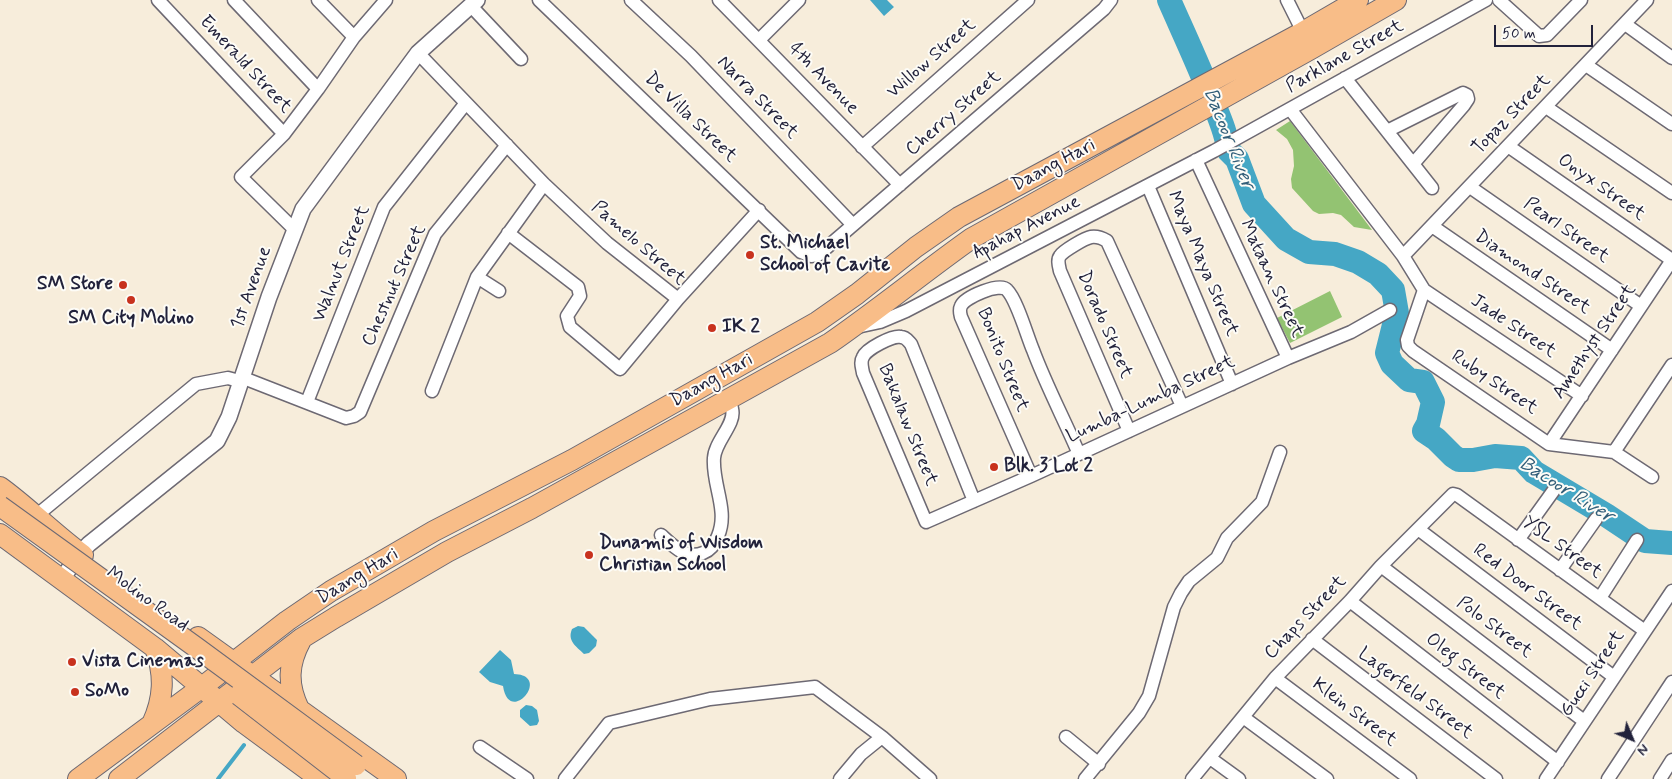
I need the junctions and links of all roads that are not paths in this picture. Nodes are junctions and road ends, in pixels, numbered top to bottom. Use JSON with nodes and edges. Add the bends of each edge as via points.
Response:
{"nodes":[{"id":1,"x":158,"y":0,"type":"edge"},
{"id":2,"x":234,"y":0,"type":"edge"},
{"id":3,"x":318,"y":0,"type":"edge"},
{"id":4,"x":386,"y":0,"type":"edge"},
{"id":5,"x":539,"y":0,"type":"edge"},
{"id":6,"x":631,"y":0,"type":"edge"},
{"id":7,"x":799,"y":0,"type":"edge"},
{"id":8,"x":1028,"y":0,"type":"edge"},
{"id":9,"x":1112,"y":0,"type":"edge"},
{"id":10,"x":1287,"y":0,"type":"edge"},
{"id":11,"x":1358,"y":0,"type":"edge"},
{"id":12,"x":1486,"y":0,"type":"edge"},
{"id":13,"x":1499,"y":0,"type":"edge"},
{"id":14,"x":1581,"y":0,"type":"edge"},
{"id":15,"x":1647,"y":0,"type":"edge"},
{"id":16,"x":721,"y":1,"type":"edge"},
{"id":17,"x":474,"y":3,"type":"edge"},
{"id":18,"x":1383,"y":3,"type":"edge"},
{"id":19,"x":1625,"y":24,"type":"junction"},
{"id":20,"x":354,"y":37,"type":"junction"},
{"id":21,"x":760,"y":40,"type":"junction"},
{"id":22,"x":1307,"y":41,"type":"junction"},
{"id":23,"x":418,"y":53,"type":"junction"},
{"id":24,"x":1672,"y":58,"type":"edge"},
{"id":25,"x":521,"y":59,"type":"dead end"},
{"id":26,"x":1586,"y":66,"type":"junction"},
{"id":27,"x":1345,"y":78,"type":"junction"},
{"id":28,"x":318,"y":89,"type":"junction"},
{"id":29,"x":466,"y":103,"type":"junction"},
{"id":30,"x":1546,"y":107,"type":"junction"},
{"id":31,"x":1290,"y":109,"type":"junction"},
{"id":32,"x":1672,"y":124,"type":"edge"},
{"id":33,"x":1387,"y":131,"type":"junction"},
{"id":34,"x":284,"y":134,"type":"junction"},
{"id":35,"x":507,"y":145,"type":"junction"},
{"id":36,"x":1508,"y":146,"type":"junction"},
{"id":37,"x":862,"y":147,"type":"junction"},
{"id":38,"x":1214,"y":151,"type":"joint"},
{"id":39,"x":1196,"y":160,"type":"junction"},
{"id":40,"x":1413,"y":164,"type":"junction"},
{"id":41,"x":544,"y":184,"type":"junction"},
{"id":42,"x":900,"y":186,"type":"junction"},
{"id":43,"x":1148,"y":186,"type":"junction"},
{"id":44,"x":1470,"y":187,"type":"junction"},
{"id":45,"x":1432,"y":188,"type":"dead end"},
{"id":46,"x":1672,"y":193,"type":"edge"},
{"id":47,"x":759,"y":210,"type":"junction"},
{"id":48,"x":854,"y":225,"type":"junction"},
{"id":49,"x":1432,"y":226,"type":"junction"},
{"id":50,"x":295,"y":230,"type":"junction"},
{"id":51,"x":508,"y":233,"type":"junction"},
{"id":52,"x":818,"y":255,"type":"joint"},
{"id":53,"x":1403,"y":256,"type":"junction"},
{"id":54,"x":1672,"y":260,"type":"edge"},
{"id":55,"x":477,"y":277,"type":"junction"},
{"id":56,"x":1424,"y":290,"type":"junction"},
{"id":57,"x":499,"y":291,"type":"dead end"},
{"id":58,"x":678,"y":299,"type":"junction"},
{"id":59,"x":1641,"y":306,"type":"junction"},
{"id":60,"x":836,"y":308,"type":"junction"},
{"id":61,"x":1390,"y":310,"type":"dead end"},
{"id":62,"x":853,"y":327,"type":"junction"},
{"id":63,"x":1612,"y":350,"type":"junction"},
{"id":64,"x":1288,"y":358,"type":"junction"},
{"id":65,"x":1672,"y":365,"type":"edge"},
{"id":66,"x":240,"y":379,"type":"junction"},
{"id":67,"x":1232,"y":384,"type":"junction"},
{"id":68,"x":432,"y":391,"type":"dead end"},
{"id":69,"x":1582,"y":396,"type":"junction"},
{"id":70,"x":727,"y":399,"type":"junction"},
{"id":71,"x":677,"y":401,"type":"junction"},
{"id":72,"x":307,"y":402,"type":"junction"},
{"id":73,"x":1182,"y":406,"type":"junction"},
{"id":74,"x":687,"y":422,"type":"junction"},
{"id":75,"x":1129,"y":431,"type":"junction"},
{"id":76,"x":1549,"y":444,"type":"junction"},
{"id":77,"x":1280,"y":452,"type":"dead end"},
{"id":78,"x":1614,"y":452,"type":"junction"},
{"id":79,"x":1079,"y":454,"type":"junction"},
{"id":80,"x":572,"y":460,"type":"junction"},
{"id":81,"x":1031,"y":476,"type":"junction"},
{"id":82,"x":1652,"y":477,"type":"dead end"},
{"id":83,"x":582,"y":479,"type":"junction"},
{"id":84,"x":0,"y":487,"type":"edge"},
{"id":85,"x":1554,"y":490,"type":"dead end"},
{"id":86,"x":1457,"y":495,"type":"joint"},
{"id":87,"x":974,"y":501,"type":"junction"},
{"id":88,"x":0,"y":506,"type":"edge"},
{"id":89,"x":36,"y":516,"type":"junction"},
{"id":90,"x":0,"y":518,"type":"edge"},
{"id":91,"x":1596,"y":519,"type":"dead end"},
{"id":92,"x":926,"y":522,"type":"joint"},
{"id":93,"x":1418,"y":529,"type":"junction"},
{"id":94,"x":434,"y":531,"type":"junction"},
{"id":95,"x":0,"y":534,"type":"edge"},
{"id":96,"x":661,"y":536,"type":"dead end"},
{"id":97,"x":1518,"y":540,"type":"junction"},
{"id":98,"x":1637,"y":540,"type":"dead end"},
{"id":99,"x":448,"y":552,"type":"junction"},
{"id":100,"x":80,"y":553,"type":"junction"},
{"id":101,"x":396,"y":553,"type":"junction"},
{"id":102,"x":1382,"y":566,"type":"junction"},
{"id":103,"x":1560,"y":570,"type":"junction"},
{"id":104,"x":407,"y":575,"type":"junction"},
{"id":105,"x":62,"y":579,"type":"junction"},
{"id":106,"x":1672,"y":591,"type":"edge"},
{"id":107,"x":1600,"y":598,"type":"junction"},
{"id":108,"x":1350,"y":601,"type":"junction"},
{"id":109,"x":1646,"y":631,"type":"junction"},
{"id":110,"x":302,"y":638,"type":"junction"},
{"id":111,"x":1312,"y":639,"type":"junction"},
{"id":112,"x":155,"y":648,"type":"junction"},
{"id":113,"x":234,"y":663,"type":"junction"},
{"id":114,"x":254,"y":676,"type":"junction"},
{"id":115,"x":1614,"y":677,"type":"junction"},
{"id":116,"x":1275,"y":678,"type":"junction"},
{"id":117,"x":1672,"y":682,"type":"edge"},
{"id":118,"x":202,"y":687,"type":"junction"},
{"id":119,"x":219,"y":702,"type":"junction"},
{"id":120,"x":296,"y":707,"type":"junction"},
{"id":121,"x":1243,"y":717,"type":"junction"},
{"id":122,"x":1584,"y":721,"type":"junction"},
{"id":123,"x":152,"y":724,"type":"junction"},
{"id":124,"x":882,"y":737,"type":"junction"},
{"id":125,"x":1066,"y":737,"type":"dead end"},
{"id":126,"x":480,"y":747,"type":"dead end"},
{"id":127,"x":1210,"y":758,"type":"junction"},
{"id":128,"x":1672,"y":760,"type":"edge"},
{"id":129,"x":1558,"y":762,"type":"junction"},
{"id":130,"x":1099,"y":764,"type":"junction"},
{"id":131,"x":78,"y":779,"type":"edge"},
{"id":132,"x":120,"y":779,"type":"edge"},
{"id":133,"x":320,"y":779,"type":"edge"},
{"id":134,"x":348,"y":779,"type":"edge"},
{"id":135,"x":375,"y":779,"type":"edge"},
{"id":136,"x":396,"y":779,"type":"edge"},
{"id":137,"x":528,"y":779,"type":"edge"},
{"id":138,"x":565,"y":779,"type":"edge"},
{"id":139,"x":840,"y":779,"type":"edge"},
{"id":140,"x":930,"y":779,"type":"edge"},
{"id":141,"x":1085,"y":779,"type":"edge"},
{"id":142,"x":1192,"y":779,"type":"edge"},
{"id":143,"x":1239,"y":779,"type":"edge"},
{"id":144,"x":1327,"y":779,"type":"edge"},
{"id":145,"x":1410,"y":779,"type":"edge"},
{"id":146,"x":1496,"y":779,"type":"edge"},
{"id":147,"x":1546,"y":779,"type":"edge"},
{"id":148,"x":1608,"y":779,"type":"edge"},
{"id":149,"x":1660,"y":779,"type":"edge"}],
"edges":[{"from":1,"to":34,"type":"street","name":"Emerald Street"},
{"from":2,"to":28,"type":"street"},
{"from":3,"to":20,"type":"street"},
{"from":4,"to":20,"type":"street"},
{"from":5,"to":47,"type":"street","name":"De Villa Street"},
{"from":6,"to":48,"type":"street","name":"Narra Street","via":[[691,56]]},
{"from":7,"to":21,"type":"street"},
{"from":8,"to":37,"type":"street","name":"Willow Street"},
{"from":9,"to":42,"type":"street","name":"Cherry Street"},
{"from":10,"to":22,"type":"street"},
{"from":11,"to":22,"type":"main road","name":"Daang Hari"},
{"from":12,"to":27,"type":"street","name":"Parklane Street"},
{"from":13,"to":14,"type":"street","via":[[1539,36],[1543,36]]},
{"from":15,"to":19,"type":"street","name":"Topaz Street"},
{"from":16,"to":21,"type":"street","name":"4th Avenue"},
{"from":17,"to":23,"type":"street","name":"1st Avenue"},
{"from":17,"to":25,"type":"street"},
{"from":18,"to":22,"type":"main road","name":"Daang Hari"},
{"from":19,"to":24,"type":"street"},
{"from":19,"to":26,"type":"street","name":"Topaz Street"},
{"from":20,"to":28,"type":"street"},
{"from":21,"to":37,"type":"street","name":"4th Avenue"},
{"from":22,"to":60,"type":"main road","name":"Daang Hari","via":[[1232,70],[959,217]]},
{"from":22,"to":62,"type":"main road","name":"Daang Hari","via":[[1242,88],[972,238]]},
{"from":23,"to":29,"type":"street","name":"Pamelo Street"},
{"from":23,"to":50,"type":"street","name":"1st Avenue","via":[[303,209]]},
{"from":26,"to":30,"type":"street","name":"Topaz Street"},
{"from":26,"to":32,"type":"street"},
{"from":27,"to":31,"type":"street","name":"Parklane Street"},
{"from":27,"to":33,"type":"street"},
{"from":28,"to":34,"type":"street"},
{"from":29,"to":35,"type":"street","name":"Pamelo Street"},
{"from":29,"to":72,"type":"street","name":"Walnut Street","via":[[384,208]]},
{"from":30,"to":36,"type":"street","name":"Topaz Street"},
{"from":30,"to":46,"type":"street"},
{"from":31,"to":38,"type":"street","name":"Parklane Street"},
{"from":31,"to":53,"type":"street"},
{"from":33,"to":40,"type":"street"},
{"from":33,"to":40,"type":"street","via":[[1463,93],[1467,95],[1464,105]]},
{"from":34,"to":50,"type":"street","via":[[241,177]]},
{"from":35,"to":41,"type":"street","name":"Pamelo Street"},
{"from":35,"to":72,"type":"street","name":"Chestnut Street","via":[[435,234],[360,412],[346,418]]},
{"from":36,"to":44,"type":"street","name":"Topaz Street"},
{"from":36,"to":54,"type":"street","name":"Onyx Street"},
{"from":37,"to":42,"type":"street","name":"4th Avenue"},
{"from":38,"to":39,"type":"street","name":"Apahap Avenue"},
{"from":39,"to":43,"type":"street","name":"Apahap Avenue"},
{"from":39,"to":64,"type":"street","name":"Mataan Street"},
{"from":40,"to":45,"type":"street"},
{"from":41,"to":51,"type":"street"},
{"from":41,"to":58,"type":"street","name":"Pamelo Street","via":[[606,243]]},
{"from":42,"to":48,"type":"street","name":"Cherry Street"},
{"from":43,"to":62,"type":"street","name":"Apahap Avenue","via":[[906,311],[880,322]]},
{"from":43,"to":67,"type":"street","name":"Maya Maya Street"},
{"from":44,"to":49,"type":"street","name":"Topaz Street"},
{"from":44,"to":59,"type":"street","name":"Pearl Street"},
{"from":47,"to":52,"type":"street","name":"De Villa Street","via":[[800,252]]},
{"from":47,"to":58,"type":"street"},
{"from":48,"to":52,"type":"street","name":"Cherry Street"},
{"from":49,"to":53,"type":"street","name":"Topaz Street"},
{"from":49,"to":63,"type":"street","name":"Diamond Street"},
{"from":50,"to":66,"type":"street","name":"1st Avenue"},
{"from":51,"to":55,"type":"street"},
{"from":51,"to":58,"type":"street","name":"Pamelo Street","via":[[578,287],[580,296],[567,316],[570,327],[620,369]]},
{"from":53,"to":56,"type":"street"},
{"from":54,"to":59,"type":"street","name":"Amethyst Street"},
{"from":55,"to":57,"type":"street"},
{"from":55,"to":68,"type":"street"},
{"from":56,"to":69,"type":"street","name":"Jade Street"},
{"from":56,"to":76,"type":"street","name":"Ruby Street","via":[[1407,340],[1408,346]]},
{"from":59,"to":63,"type":"street","name":"Amethyst Street"},
{"from":60,"to":62,"type":"main road"},
{"from":60,"to":71,"type":"main road","name":"Daang Hari"},
{"from":61,"to":64,"type":"street","name":"Lumba-Lumba Street","via":[[1351,332]]},
{"from":62,"to":70,"type":"main road","name":"Daang Hari"},
{"from":63,"to":69,"type":"street","name":"Amethyst Street"},
{"from":64,"to":67,"type":"street","name":"Lumba-Lumba Street"},
{"from":65,"to":78,"type":"street"},
{"from":66,"to":72,"type":"street"},
{"from":66,"to":89,"type":"street","via":[[196,384]]},
{"from":66,"to":100,"type":"street","name":"1st Avenue","via":[[229,417],[217,441]]},
{"from":67,"to":73,"type":"street","name":"Lumba-Lumba Street"},
{"from":69,"to":76,"type":"street","name":"Amethyst Street"},
{"from":70,"to":74,"type":"main road","name":"Daang Hari"},
{"from":70,"to":96,"type":"street","via":[[732,419],[714,451],[713,465],[722,515],[721,530],[715,543],[709,551],[691,556]]},
{"from":71,"to":74,"type":"main road"},
{"from":71,"to":80,"type":"main road","name":"Daang Hari"},
{"from":73,"to":75,"type":"street","name":"Lumba-Lumba Street"},
{"from":73,"to":75,"type":"street","name":"Dorado Street","via":[[1107,241],[1092,237],[1064,251],[1058,261]]},
{"from":74,"to":83,"type":"main road","name":"Daang Hari"},
{"from":75,"to":79,"type":"street","name":"Lumba-Lumba Street"},
{"from":76,"to":78,"type":"street","name":"Ruby Street"},
{"from":77,"to":130,"type":"street","via":[[1262,502],[1227,538],[1217,558],[1189,581],[1181,593],[1149,696]]},
{"from":78,"to":82,"type":"street","name":"Ruby Street"},
{"from":79,"to":81,"type":"street","name":"Lumba-Lumba Street"},
{"from":79,"to":81,"type":"street","name":"Bonito Street","via":[[1007,290],[994,287],[966,300],[960,311]]},
{"from":80,"to":83,"type":"main road"},
{"from":80,"to":94,"type":"main road","name":"Daang Hari"},
{"from":81,"to":87,"type":"street","name":"Lumba-Lumba Street"},
{"from":83,"to":99,"type":"main road","name":"Daang Hari"},
{"from":84,"to":89,"type":"main road","name":"Molino Road"},
{"from":85,"to":97,"type":"street"},
{"from":86,"to":93,"type":"street","name":"Chaps Street","via":[[1453,494]]},
{"from":86,"to":97,"type":"street","name":"YSL Street"},
{"from":87,"to":92,"type":"street","name":"Lumba-Lumba Street"},
{"from":87,"to":92,"type":"street","name":"Bakalaw Street","via":[[911,344],[906,338],[894,337],[870,349],[861,363]]},
{"from":88,"to":135,"type":"main road","name":"Molino Road","bridge":true},
{"from":89,"to":100,"type":"main road","name":"Molino Road"},
{"from":90,"to":134,"type":"main road","name":"Molino Road","bridge":true,"via":[[138,617]]},
{"from":91,"to":103,"type":"street"},
{"from":93,"to":102,"type":"street","name":"Chaps Street"},
{"from":93,"to":115,"type":"street","name":"Red Door Street"},
{"from":94,"to":99,"type":"main road"},
{"from":94,"to":101,"type":"main road","name":"Daang Hari"},
{"from":95,"to":105,"type":"main road","name":"Molino Road"},
{"from":97,"to":103,"type":"street","name":"YSL Street"},
{"from":98,"to":107,"type":"street"},
{"from":99,"to":104,"type":"main road","name":"Daang Hari"},
{"from":100,"to":105,"type":"street","name":"1st Avenue"},
{"from":100,"to":113,"type":"main road","name":"Molino Road"},
{"from":101,"to":104,"type":"main road"},
{"from":101,"to":113,"type":"main road","name":"Daang Hari","via":[[331,591]]},
{"from":102,"to":108,"type":"street","name":"Chaps Street"},
{"from":102,"to":122,"type":"street","name":"Polo Street"},
{"from":103,"to":107,"type":"street","name":"YSL Street"},
{"from":104,"to":110,"type":"main road","name":"Daang Hari"},
{"from":105,"to":112,"type":"main road","name":"Molino Road"},
{"from":106,"to":109,"type":"street","name":"Gucci Street"},
{"from":107,"to":109,"type":"street","name":"YSL Street"},
{"from":108,"to":111,"type":"street","name":"Chaps Street"},
{"from":108,"to":129,"type":"street","name":"Oleg Street"},
{"from":109,"to":115,"type":"street","name":"Gucci Street"},
{"from":110,"to":114,"type":"main road","name":"Daang Hari"},
{"from":110,"to":120,"type":"main road","via":[[290,671]]},
{"from":111,"to":116,"type":"street","name":"Chaps Street"},
{"from":111,"to":146,"type":"street","name":"Lagerfeld Street"},
{"from":112,"to":118,"type":"main road","name":"Molino Road"},
{"from":112,"to":123,"type":"main road","via":[[163,688]]},
{"from":113,"to":114,"type":"main road","name":"Molino Road"},
{"from":113,"to":118,"type":"main road","name":"Daang Hari"},
{"from":114,"to":119,"type":"main road","name":"Daang Hari"},
{"from":114,"to":120,"type":"main road","name":"Molino Road"},
{"from":115,"to":122,"type":"street","name":"Gucci Street"},
{"from":116,"to":121,"type":"street","name":"Chaps Street"},
{"from":116,"to":145,"type":"street","name":"Klein Street"},
{"from":117,"to":148,"type":"street"},
{"from":118,"to":119,"type":"main road","name":"Molino Road"},
{"from":118,"to":123,"type":"main road","name":"Daang Hari"},
{"from":119,"to":132,"type":"main road","name":"Daang Hari"},
{"from":119,"to":133,"type":"main road","name":"Molino Road"},
{"from":120,"to":136,"type":"main road","name":"Molino Road"},
{"from":121,"to":127,"type":"street","name":"Chaps Street"},
{"from":121,"to":144,"type":"street"},
{"from":122,"to":129,"type":"street","name":"Gucci Street"},
{"from":123,"to":131,"type":"main road","name":"Daang Hari"},
{"from":124,"to":138,"type":"street","via":[[815,687],[710,699],[609,723]]},
{"from":124,"to":139,"type":"street","via":[[860,754]]},
{"from":124,"to":140,"type":"street"},
{"from":125,"to":130,"type":"street"},
{"from":126,"to":137,"type":"street"},
{"from":127,"to":142,"type":"street","name":"Chaps Street"},
{"from":127,"to":143,"type":"street"},
{"from":128,"to":149,"type":"street"},
{"from":129,"to":147,"type":"street","name":"Gucci Street"},
{"from":130,"to":141,"type":"street"}]}
